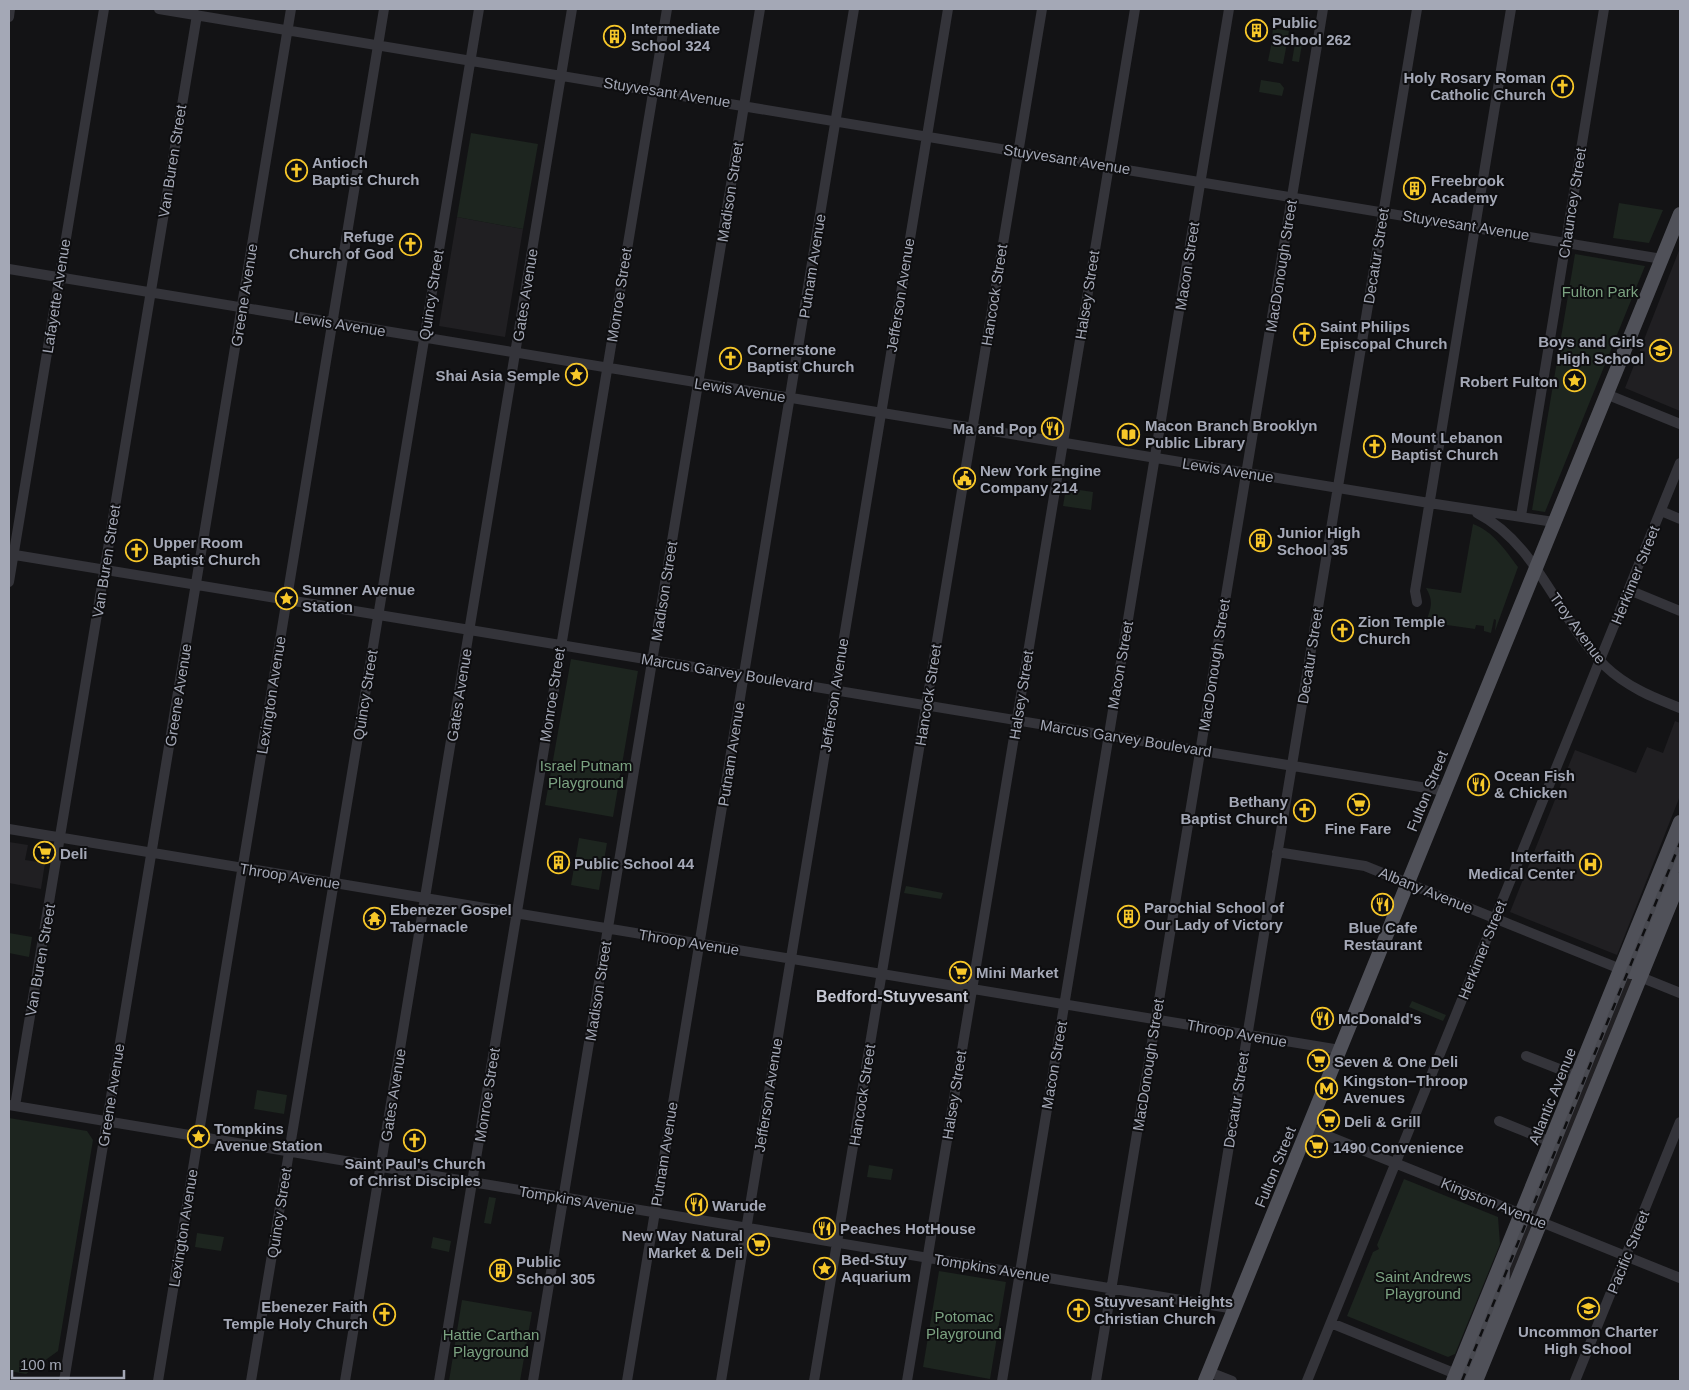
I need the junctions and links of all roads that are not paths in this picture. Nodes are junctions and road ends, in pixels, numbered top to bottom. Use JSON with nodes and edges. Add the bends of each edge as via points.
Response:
{"nodes":[{"id":1,"x":10,"y":9,"type":"edge"},
{"id":2,"x":104,"y":9,"type":"edge"},
{"id":3,"x":159,"y":9,"type":"edge"},
{"id":4,"x":291,"y":9,"type":"edge"},
{"id":5,"x":384,"y":9,"type":"edge"},
{"id":6,"x":479,"y":9,"type":"edge"},
{"id":7,"x":572,"y":9,"type":"edge"},
{"id":8,"x":667,"y":9,"type":"edge"},
{"id":9,"x":760,"y":9,"type":"edge"},
{"id":10,"x":854,"y":9,"type":"edge"},
{"id":11,"x":948,"y":9,"type":"edge"},
{"id":12,"x":1042,"y":9,"type":"edge"},
{"id":13,"x":1134,"y":9,"type":"edge"},
{"id":14,"x":1229,"y":9,"type":"edge"},
{"id":15,"x":1323,"y":9,"type":"edge"},
{"id":16,"x":1417,"y":9,"type":"edge"},
{"id":17,"x":1511,"y":9,"type":"edge"},
{"id":18,"x":1604,"y":9,"type":"edge"},
{"id":19,"x":196,"y":15,"type":"junction"},
{"id":20,"x":9,"y":17,"type":"edge"},
{"id":21,"x":288,"y":30,"type":"junction"},
{"id":22,"x":378,"y":45,"type":"junction"},
{"id":23,"x":470,"y":60,"type":"junction"},
{"id":24,"x":561,"y":75,"type":"junction"},
{"id":25,"x":653,"y":90,"type":"junction"},
{"id":26,"x":744,"y":105,"type":"junction"},
{"id":27,"x":836,"y":120,"type":"junction"},
{"id":28,"x":927,"y":136,"type":"junction"},
{"id":29,"x":1018,"y":151,"type":"junction"},
{"id":30,"x":1108,"y":166,"type":"junction"},
{"id":31,"x":1201,"y":181,"type":"junction"},
{"id":32,"x":1292,"y":196,"type":"junction"},
{"id":33,"x":1383,"y":211,"type":"junction"},
{"id":34,"x":1680,"y":214,"type":"edge"},
{"id":35,"x":1474,"y":226,"type":"junction"},
{"id":36,"x":1566,"y":241,"type":"junction"},
{"id":37,"x":1662,"y":259,"type":"junction"},
{"id":38,"x":9,"y":269,"type":"edge"},
{"id":39,"x":59,"y":277,"type":"junction"},
{"id":40,"x":151,"y":292,"type":"junction"},
{"id":41,"x":242,"y":308,"type":"junction"},
{"id":42,"x":334,"y":323,"type":"junction"},
{"id":43,"x":424,"y":338,"type":"junction"},
{"id":44,"x":516,"y":353,"type":"junction"},
{"id":45,"x":607,"y":368,"type":"junction"},
{"id":46,"x":698,"y":383,"type":"junction"},
{"id":47,"x":1606,"y":394,"type":"junction"},
{"id":48,"x":790,"y":398,"type":"junction"},
{"id":49,"x":881,"y":413,"type":"junction"},
{"id":50,"x":1680,"y":424,"type":"edge"},
{"id":51,"x":972,"y":428,"type":"junction"},
{"id":52,"x":1062,"y":443,"type":"junction"},
{"id":53,"x":1155,"y":458,"type":"junction"},
{"id":54,"x":1680,"y":463,"type":"edge"},
{"id":55,"x":1246,"y":473,"type":"junction"},
{"id":56,"x":1338,"y":488,"type":"junction"},
{"id":57,"x":1429,"y":504,"type":"junction"},
{"id":58,"x":1471,"y":510,"type":"junction"},
{"id":59,"x":1661,"y":511,"type":"junction"},
{"id":60,"x":1520,"y":516,"type":"junction"},
{"id":61,"x":1680,"y":519,"type":"edge"},
{"id":62,"x":1554,"y":522,"type":"junction"},
{"id":63,"x":11,"y":554,"type":"edge"},
{"id":64,"x":1535,"y":568,"type":"junction"},
{"id":65,"x":105,"y":570,"type":"junction"},
{"id":66,"x":9,"y":582,"type":"edge"},
{"id":67,"x":196,"y":584,"type":"junction"},
{"id":68,"x":1629,"y":590,"type":"junction"},
{"id":69,"x":287,"y":600,"type":"junction"},
{"id":70,"x":1417,"y":602,"type":"dead end"},
{"id":71,"x":1680,"y":611,"type":"edge"},
{"id":72,"x":379,"y":615,"type":"junction"},
{"id":73,"x":470,"y":630,"type":"junction"},
{"id":74,"x":560,"y":644,"type":"junction"},
{"id":75,"x":652,"y":660,"type":"junction"},
{"id":76,"x":1600,"y":660,"type":"junction"},
{"id":77,"x":744,"y":675,"type":"junction"},
{"id":78,"x":835,"y":690,"type":"junction"},
{"id":79,"x":926,"y":705,"type":"junction"},
{"id":80,"x":1680,"y":708,"type":"edge"},
{"id":81,"x":1016,"y":720,"type":"junction"},
{"id":82,"x":1109,"y":735,"type":"junction"},
{"id":83,"x":1200,"y":750,"type":"junction"},
{"id":84,"x":1292,"y":766,"type":"junction"},
{"id":85,"x":1445,"y":791,"type":"junction"},
{"id":86,"x":1680,"y":822,"type":"edge"},
{"id":87,"x":9,"y":829,"type":"edge"},
{"id":88,"x":60,"y":838,"type":"junction"},
{"id":89,"x":1680,"y":851,"type":"edge"},
{"id":90,"x":1277,"y":852,"type":"junction"},
{"id":91,"x":152,"y":853,"type":"junction"},
{"id":92,"x":243,"y":868,"type":"junction"},
{"id":93,"x":1680,"y":880,"type":"edge"},
{"id":94,"x":334,"y":883,"type":"junction"},
{"id":95,"x":1408,"y":883,"type":"junction"},
{"id":96,"x":426,"y":898,"type":"junction"},
{"id":97,"x":517,"y":914,"type":"junction"},
{"id":98,"x":1495,"y":918,"type":"junction"},
{"id":99,"x":608,"y":929,"type":"junction"},
{"id":100,"x":699,"y":944,"type":"junction"},
{"id":101,"x":790,"y":959,"type":"junction"},
{"id":102,"x":1631,"y":972,"type":"junction"},
{"id":103,"x":882,"y":974,"type":"junction"},
{"id":104,"x":972,"y":989,"type":"junction"},
{"id":105,"x":1680,"y":993,"type":"edge"},
{"id":106,"x":1064,"y":1005,"type":"junction"},
{"id":107,"x":1155,"y":1020,"type":"junction"},
{"id":108,"x":1247,"y":1035,"type":"junction"},
{"id":109,"x":1340,"y":1050,"type":"junction"},
{"id":110,"x":1526,"y":1056,"type":"dead end"},
{"id":111,"x":1577,"y":1076,"type":"junction"},
{"id":112,"x":12,"y":1106,"type":"edge"},
{"id":113,"x":1499,"y":1121,"type":"dead end"},
{"id":114,"x":107,"y":1122,"type":"junction"},
{"id":115,"x":1680,"y":1122,"type":"edge"},
{"id":116,"x":1308,"y":1128,"type":"junction"},
{"id":117,"x":198,"y":1137,"type":"junction"},
{"id":118,"x":1551,"y":1142,"type":"junction"},
{"id":119,"x":289,"y":1151,"type":"junction"},
{"id":120,"x":1396,"y":1163,"type":"junction"},
{"id":121,"x":381,"y":1167,"type":"junction"},
{"id":122,"x":472,"y":1182,"type":"junction"},
{"id":123,"x":563,"y":1197,"type":"junction"},
{"id":124,"x":655,"y":1213,"type":"junction"},
{"id":125,"x":1522,"y":1214,"type":"junction"},
{"id":126,"x":1541,"y":1222,"type":"junction"},
{"id":127,"x":746,"y":1228,"type":"junction"},
{"id":128,"x":837,"y":1243,"type":"junction"},
{"id":129,"x":1626,"y":1256,"type":"junction"},
{"id":130,"x":928,"y":1258,"type":"junction"},
{"id":131,"x":1019,"y":1273,"type":"junction"},
{"id":132,"x":1680,"y":1278,"type":"edge"},
{"id":133,"x":1111,"y":1287,"type":"junction"},
{"id":134,"x":1203,"y":1303,"type":"junction"},
{"id":135,"x":1235,"y":1309,"type":"junction"},
{"id":136,"x":1331,"y":1323,"type":"junction"},
{"id":137,"x":1207,"y":1376,"type":"edge"},
{"id":138,"x":1458,"y":1379,"type":"edge"},
{"id":139,"x":64,"y":1381,"type":"edge"},
{"id":140,"x":158,"y":1381,"type":"edge"},
{"id":141,"x":252,"y":1381,"type":"edge"},
{"id":142,"x":345,"y":1381,"type":"edge"},
{"id":143,"x":439,"y":1381,"type":"edge"},
{"id":144,"x":533,"y":1381,"type":"edge"},
{"id":145,"x":627,"y":1381,"type":"edge"},
{"id":146,"x":721,"y":1381,"type":"edge"},
{"id":147,"x":814,"y":1381,"type":"edge"},
{"id":148,"x":907,"y":1381,"type":"edge"},
{"id":149,"x":1002,"y":1381,"type":"edge"},
{"id":150,"x":1096,"y":1381,"type":"edge"},
{"id":151,"x":1232,"y":1381,"type":"edge"},
{"id":152,"x":1307,"y":1381,"type":"edge"},
{"id":153,"x":1476,"y":1381,"type":"edge"},
{"id":154,"x":1575,"y":1381,"type":"edge"}],
"edges":[{"from":1,"to":20,"type":"street"},
{"from":2,"to":39,"type":"street","name":"Lafayette Avenue"},
{"from":3,"to":19,"type":"street"},
{"from":4,"to":21,"type":"street","name":"Greene Avenue"},
{"from":5,"to":22,"type":"street","name":"Lexington Avenue"},
{"from":6,"to":23,"type":"street","name":"Quincy Street"},
{"from":7,"to":24,"type":"street","name":"Gates Avenue"},
{"from":8,"to":25,"type":"street","name":"Monroe Street"},
{"from":9,"to":26,"type":"street","name":"Madison Street"},
{"from":10,"to":27,"type":"street","name":"Putnam Avenue"},
{"from":11,"to":28,"type":"street","name":"Jefferson Avenue"},
{"from":12,"to":29,"type":"street","name":"Hancock Street"},
{"from":13,"to":30,"type":"street","name":"Halsey Street"},
{"from":14,"to":31,"type":"street","name":"Macon Street"},
{"from":15,"to":32,"type":"street","name":"MacDonough Street"},
{"from":16,"to":33,"type":"street","name":"Decatur Street"},
{"from":17,"to":35,"type":"street"},
{"from":18,"to":36,"type":"street","name":"Chauncey Street"},
{"from":19,"to":21,"type":"street"},
{"from":19,"to":40,"type":"street","name":"Van Buren Street"},
{"from":21,"to":22,"type":"street"},
{"from":21,"to":41,"type":"street","name":"Greene Avenue"},
{"from":22,"to":23,"type":"street","name":"Stuyvesant Avenue"},
{"from":22,"to":42,"type":"street","name":"Lexington Avenue"},
{"from":23,"to":24,"type":"street","name":"Stuyvesant Avenue"},
{"from":23,"to":43,"type":"street","name":"Quincy Street"},
{"from":24,"to":25,"type":"street","name":"Stuyvesant Avenue"},
{"from":24,"to":44,"type":"street","name":"Gates Avenue"},
{"from":25,"to":26,"type":"street","name":"Stuyvesant Avenue"},
{"from":25,"to":45,"type":"street","name":"Monroe Street"},
{"from":26,"to":27,"type":"street","name":"Stuyvesant Avenue"},
{"from":26,"to":46,"type":"street","name":"Madison Street"},
{"from":27,"to":28,"type":"street","name":"Stuyvesant Avenue"},
{"from":27,"to":48,"type":"street","name":"Putnam Avenue"},
{"from":28,"to":29,"type":"street","name":"Stuyvesant Avenue"},
{"from":28,"to":49,"type":"street","name":"Jefferson Avenue"},
{"from":29,"to":30,"type":"street","name":"Stuyvesant Avenue"},
{"from":29,"to":51,"type":"street","name":"Hancock Street"},
{"from":30,"to":31,"type":"street","name":"Stuyvesant Avenue"},
{"from":30,"to":52,"type":"street","name":"Halsey Street"},
{"from":31,"to":32,"type":"street","name":"Stuyvesant Avenue"},
{"from":31,"to":53,"type":"street","name":"Macon Street"},
{"from":32,"to":33,"type":"street","name":"Stuyvesant Avenue"},
{"from":32,"to":55,"type":"street","name":"MacDonough Street"},
{"from":33,"to":35,"type":"street","name":"Stuyvesant Avenue"},
{"from":33,"to":56,"type":"street","name":"Decatur Street"},
{"from":34,"to":37,"type":"main road","name":"Fulton Street"},
{"from":35,"to":36,"type":"street","name":"Stuyvesant Avenue"},
{"from":35,"to":57,"type":"street"},
{"from":36,"to":37,"type":"street","name":"Stuyvesant Avenue"},
{"from":36,"to":60,"type":"street","name":"Chauncey Street"},
{"from":37,"to":47,"type":"main road","name":"Fulton Street"},
{"from":38,"to":39,"type":"street","name":"Lewis Avenue"},
{"from":39,"to":40,"type":"street","name":"Lewis Avenue"},
{"from":39,"to":63,"type":"street","name":"Lafayette Avenue"},
{"from":40,"to":41,"type":"street","name":"Lewis Avenue"},
{"from":40,"to":65,"type":"street","name":"Van Buren Street"},
{"from":41,"to":42,"type":"street","name":"Lewis Avenue"},
{"from":41,"to":67,"type":"street","name":"Greene Avenue"},
{"from":42,"to":43,"type":"street","name":"Lewis Avenue"},
{"from":42,"to":69,"type":"street","name":"Lexington Avenue"},
{"from":43,"to":44,"type":"street","name":"Lewis Avenue"},
{"from":43,"to":72,"type":"street","name":"Quincy Street"},
{"from":44,"to":45,"type":"street","name":"Lewis Avenue"},
{"from":44,"to":73,"type":"street","name":"Gates Avenue"},
{"from":45,"to":46,"type":"street","name":"Lewis Avenue"},
{"from":45,"to":74,"type":"street","name":"Monroe Street"},
{"from":46,"to":48,"type":"street","name":"Lewis Avenue"},
{"from":46,"to":75,"type":"street","name":"Madison Street"},
{"from":47,"to":50,"type":"street"},
{"from":47,"to":62,"type":"main road","name":"Fulton Street"},
{"from":48,"to":49,"type":"street","name":"Lewis Avenue"},
{"from":48,"to":77,"type":"street","name":"Putnam Avenue"},
{"from":49,"to":51,"type":"street","name":"Lewis Avenue"},
{"from":49,"to":78,"type":"street","name":"Jefferson Avenue"},
{"from":51,"to":52,"type":"street","name":"Lewis Avenue"},
{"from":51,"to":79,"type":"street","name":"Hancock Street"},
{"from":52,"to":53,"type":"street","name":"Lewis Avenue"},
{"from":52,"to":81,"type":"street","name":"Halsey Street"},
{"from":53,"to":55,"type":"street","name":"Lewis Avenue"},
{"from":53,"to":82,"type":"street","name":"Macon Street"},
{"from":54,"to":59,"type":"street","name":"Herkimer Street"},
{"from":55,"to":56,"type":"street","name":"Lewis Avenue"},
{"from":55,"to":83,"type":"street","name":"MacDonough Street"},
{"from":56,"to":57,"type":"street","name":"Lewis Avenue"},
{"from":56,"to":84,"type":"street","name":"Decatur Street"},
{"from":57,"to":58,"type":"street","name":"Lewis Avenue"},
{"from":57,"to":70,"type":"street","via":[[1415,591]]},
{"from":58,"to":60,"type":"street","name":"Lewis Avenue"},
{"from":58,"to":64,"type":"street","name":"Lewis Avenue","via":[[1509,535]]},
{"from":59,"to":61,"type":"street"},
{"from":59,"to":68,"type":"street","name":"Herkimer Street"},
{"from":60,"to":62,"type":"street","name":"Lewis Avenue"},
{"from":62,"to":64,"type":"main road","name":"Fulton Street"},
{"from":63,"to":65,"type":"street","name":"Marcus Garvey Boulevard"},
{"from":63,"to":66,"type":"street","name":"Lafayette Avenue"},
{"from":64,"to":76,"type":"street","name":"Troy Avenue"},
{"from":64,"to":85,"type":"main road","name":"Fulton Street"},
{"from":65,"to":67,"type":"street","name":"Marcus Garvey Boulevard"},
{"from":65,"to":88,"type":"street","name":"Van Buren Street"},
{"from":67,"to":69,"type":"street","name":"Marcus Garvey Boulevard"},
{"from":67,"to":91,"type":"street","name":"Greene Avenue"},
{"from":68,"to":71,"type":"street"},
{"from":68,"to":76,"type":"street","name":"Herkimer Street"},
{"from":69,"to":72,"type":"street","name":"Marcus Garvey Boulevard"},
{"from":69,"to":92,"type":"street","name":"Lexington Avenue"},
{"from":72,"to":73,"type":"street","name":"Marcus Garvey Boulevard"},
{"from":72,"to":94,"type":"street","name":"Quincy Street"},
{"from":73,"to":74,"type":"street","name":"Marcus Garvey Boulevard"},
{"from":73,"to":96,"type":"street","name":"Gates Avenue"},
{"from":74,"to":75,"type":"street","name":"Marcus Garvey Boulevard"},
{"from":74,"to":97,"type":"street","name":"Monroe Street"},
{"from":75,"to":77,"type":"street","name":"Marcus Garvey Boulevard"},
{"from":75,"to":99,"type":"street","name":"Madison Street"},
{"from":76,"to":80,"type":"street","name":"Troy Avenue","via":[[1638,691]]},
{"from":76,"to":98,"type":"street","name":"Herkimer Street"},
{"from":77,"to":78,"type":"street","name":"Marcus Garvey Boulevard"},
{"from":77,"to":100,"type":"street","name":"Putnam Avenue"},
{"from":78,"to":79,"type":"street","name":"Marcus Garvey Boulevard"},
{"from":78,"to":101,"type":"street","name":"Jefferson Avenue"},
{"from":79,"to":81,"type":"street","name":"Marcus Garvey Boulevard"},
{"from":79,"to":103,"type":"street","name":"Hancock Street"},
{"from":81,"to":82,"type":"street","name":"Marcus Garvey Boulevard"},
{"from":81,"to":104,"type":"street","name":"Halsey Street"},
{"from":82,"to":83,"type":"street","name":"Marcus Garvey Boulevard"},
{"from":82,"to":106,"type":"street","name":"Macon Street"},
{"from":83,"to":84,"type":"street","name":"Marcus Garvey Boulevard"},
{"from":83,"to":107,"type":"street","name":"MacDonough Street"},
{"from":84,"to":85,"type":"street","name":"Marcus Garvey Boulevard"},
{"from":84,"to":90,"type":"street","name":"Decatur Street"},
{"from":85,"to":95,"type":"main road","name":"Fulton Street"},
{"from":86,"to":102,"type":"main road","name":"Atlantic Avenue"},
{"from":87,"to":88,"type":"street","name":"Throop Avenue"},
{"from":88,"to":91,"type":"street","name":"Throop Avenue"},
{"from":88,"to":112,"type":"street","name":"Van Buren Street"},
{"from":89,"to":102,"type":"main road"},
{"from":90,"to":95,"type":"street","name":"Albany Avenue","via":[[1365,866]]},
{"from":90,"to":108,"type":"street","name":"Decatur Street"},
{"from":91,"to":92,"type":"street","name":"Throop Avenue"},
{"from":91,"to":114,"type":"street","name":"Greene Avenue"},
{"from":92,"to":94,"type":"street","name":"Throop Avenue"},
{"from":92,"to":117,"type":"street","name":"Lexington Avenue"},
{"from":93,"to":102,"type":"main road","name":"Atlantic Avenue"},
{"from":94,"to":96,"type":"street","name":"Throop Avenue"},
{"from":94,"to":119,"type":"street","name":"Quincy Street"},
{"from":95,"to":98,"type":"street","name":"Albany Avenue"},
{"from":95,"to":109,"type":"main road","name":"Fulton Street"},
{"from":96,"to":97,"type":"street","name":"Throop Avenue"},
{"from":96,"to":121,"type":"street","name":"Gates Avenue"},
{"from":97,"to":99,"type":"street","name":"Throop Avenue"},
{"from":97,"to":122,"type":"street","name":"Monroe Street"},
{"from":98,"to":102,"type":"street","name":"Albany Avenue"},
{"from":98,"to":120,"type":"street","name":"Herkimer Street"},
{"from":99,"to":100,"type":"street","name":"Throop Avenue"},
{"from":99,"to":123,"type":"street","name":"Madison Street"},
{"from":100,"to":101,"type":"street","name":"Throop Avenue"},
{"from":100,"to":124,"type":"street","name":"Putnam Avenue"},
{"from":101,"to":103,"type":"street","name":"Throop Avenue"},
{"from":101,"to":127,"type":"street","name":"Jefferson Avenue"},
{"from":102,"to":105,"type":"street","name":"Albany Avenue"},
{"from":102,"to":111,"type":"main road","name":"Atlantic Avenue"},
{"from":102,"to":126,"type":"main road","name":"Atlantic Avenue"},
{"from":103,"to":104,"type":"street","name":"Throop Avenue"},
{"from":103,"to":128,"type":"street","name":"Hancock Street"},
{"from":104,"to":106,"type":"street","name":"Throop Avenue"},
{"from":104,"to":130,"type":"street","name":"Halsey Street"},
{"from":106,"to":107,"type":"street","name":"Throop Avenue"},
{"from":106,"to":131,"type":"street","name":"Macon Street"},
{"from":107,"to":108,"type":"street","name":"Throop Avenue"},
{"from":107,"to":133,"type":"street","name":"MacDonough Street"},
{"from":108,"to":109,"type":"street","name":"Throop Avenue"},
{"from":108,"to":134,"type":"street","name":"Decatur Street"},
{"from":109,"to":116,"type":"main road","name":"Fulton Street"},
{"from":110,"to":111,"type":"street"},
{"from":111,"to":118,"type":"main road","name":"Atlantic Avenue"},
{"from":112,"to":114,"type":"street","name":"Tompkins Avenue"},
{"from":113,"to":118,"type":"street"},
{"from":114,"to":117,"type":"street","name":"Tompkins Avenue"},
{"from":114,"to":139,"type":"street","name":"Greene Avenue"},
{"from":115,"to":129,"type":"street","name":"Pacific Street"},
{"from":116,"to":120,"type":"street","name":"Kingston Avenue"},
{"from":116,"to":135,"type":"main road","name":"Fulton Street"},
{"from":117,"to":119,"type":"street","name":"Tompkins Avenue"},
{"from":117,"to":140,"type":"street","name":"Lexington Avenue"},
{"from":118,"to":125,"type":"main road","name":"Atlantic Avenue"},
{"from":119,"to":121,"type":"street","name":"Tompkins Avenue"},
{"from":119,"to":141,"type":"street","name":"Quincy Street"},
{"from":120,"to":125,"type":"street","name":"Kingston Avenue"},
{"from":120,"to":136,"type":"street","name":"Herkimer Street"},
{"from":121,"to":122,"type":"street","name":"Tompkins Avenue"},
{"from":121,"to":142,"type":"street","name":"Gates Avenue"},
{"from":122,"to":123,"type":"street","name":"Tompkins Avenue"},
{"from":122,"to":143,"type":"street","name":"Monroe Street"},
{"from":123,"to":124,"type":"street","name":"Tompkins Avenue"},
{"from":123,"to":144,"type":"street","name":"Madison Street"},
{"from":124,"to":127,"type":"street","name":"Tompkins Avenue"},
{"from":124,"to":145,"type":"street","name":"Putnam Avenue"},
{"from":125,"to":126,"type":"street","name":"Kingston Avenue"},
{"from":125,"to":138,"type":"main road","name":"Atlantic Avenue","via":[[1504,1256],[1502,1290]]},
{"from":126,"to":129,"type":"street","name":"Kingston Avenue"},
{"from":126,"to":153,"type":"main road","name":"Atlantic Avenue"},
{"from":127,"to":128,"type":"street","name":"Tompkins Avenue"},
{"from":127,"to":146,"type":"street","name":"Jefferson Avenue"},
{"from":128,"to":130,"type":"street","name":"Tompkins Avenue"},
{"from":128,"to":147,"type":"street","name":"Hancock Street"},
{"from":129,"to":132,"type":"street","name":"Kingston Avenue"},
{"from":129,"to":154,"type":"street","name":"Pacific Street"},
{"from":130,"to":131,"type":"street","name":"Tompkins Avenue"},
{"from":130,"to":148,"type":"street","name":"Halsey Street"},
{"from":131,"to":133,"type":"street","name":"Tompkins Avenue"},
{"from":131,"to":149,"type":"street","name":"Macon Street"},
{"from":133,"to":134,"type":"street","name":"Tompkins Avenue"},
{"from":133,"to":150,"type":"street","name":"MacDonough Street"},
{"from":134,"to":135,"type":"street","name":"Tompkins Avenue"},
{"from":135,"to":137,"type":"main road","name":"Fulton Street"},
{"from":136,"to":138,"type":"street"},
{"from":136,"to":152,"type":"street","name":"Herkimer Street"},
{"from":137,"to":151,"type":"street"}]}
